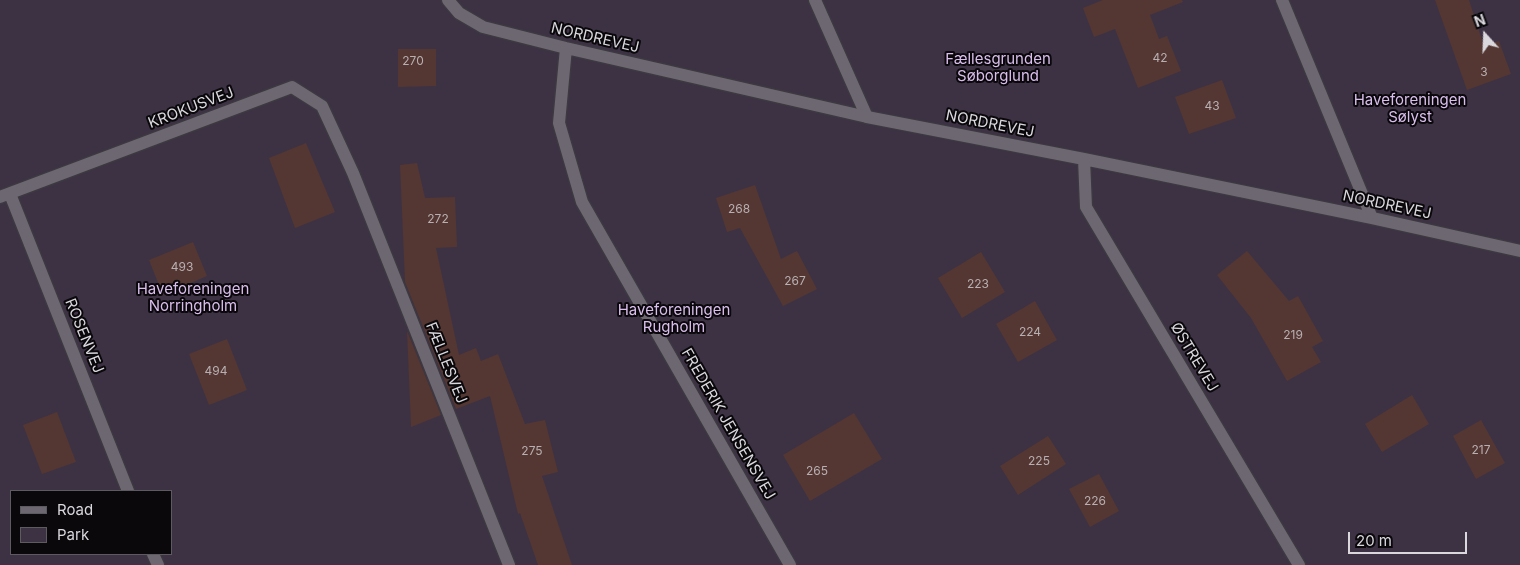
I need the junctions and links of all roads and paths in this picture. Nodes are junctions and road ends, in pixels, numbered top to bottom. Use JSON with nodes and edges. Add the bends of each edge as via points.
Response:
{"nodes":[{"id":1,"x":448,"y":0,"type":"edge"},
{"id":2,"x":814,"y":0,"type":"edge"},
{"id":3,"x":1282,"y":0,"type":"edge"},
{"id":4,"x":566,"y":48,"type":"junction"},
{"id":5,"x":867,"y":118,"type":"junction"},
{"id":6,"x":1084,"y":159,"type":"junction"},
{"id":7,"x":353,"y":173,"type":"joint"},
{"id":8,"x":5,"y":195,"type":"edge"},
{"id":9,"x":1372,"y":218,"type":"junction"},
{"id":10,"x":1520,"y":251,"type":"edge"},
{"id":11,"x":128,"y":490,"type":"edge"},
{"id":12,"x":509,"y":565,"type":"edge"},
{"id":13,"x":790,"y":565,"type":"edge"},
{"id":14,"x":1299,"y":565,"type":"edge"}],
"edges":[{"from":1,"to":4,"type":"street","name":"NORDREVEJ","via":[[459,13],[484,28]]},
{"from":2,"to":5,"type":"street"},
{"from":3,"to":9,"type":"street"},
{"from":4,"to":5,"type":"street","name":"NORDREVEJ"},
{"from":4,"to":13,"type":"street","name":"FREDERIK JENSENSVEJ","via":[[559,123],[582,202]]},
{"from":5,"to":6,"type":"street","name":"NORDREVEJ"},
{"from":6,"to":9,"type":"street","name":"NORDREVEJ"},
{"from":6,"to":14,"type":"street","name":"ØSTREVEJ","via":[[1086,207]]},
{"from":7,"to":8,"type":"street","name":"KROKUSVEJ","via":[[322,106],[292,87]]},
{"from":7,"to":12,"type":"street","name":"FÆLLESVEJ"},
{"from":8,"to":11,"type":"street","name":"ROSENVEJ"},
{"from":9,"to":10,"type":"street","name":"NORDREVEJ"}]}
